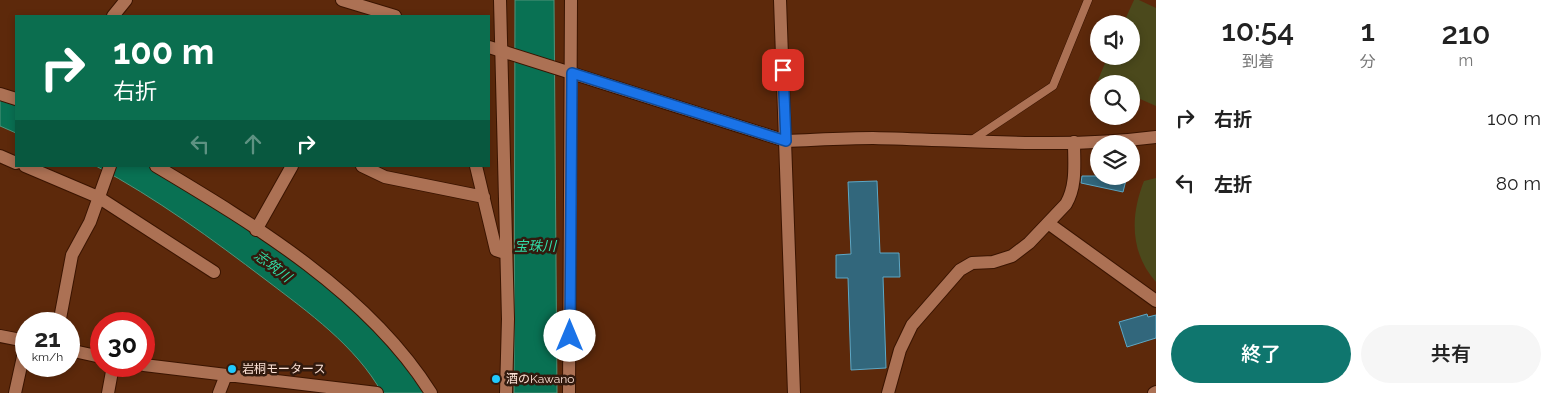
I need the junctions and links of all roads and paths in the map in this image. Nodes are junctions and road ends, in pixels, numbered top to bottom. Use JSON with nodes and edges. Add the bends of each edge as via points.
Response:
{"nodes":[{"id":1,"x":126,"y":0,"type":"edge"},
{"id":2,"x":342,"y":0,"type":"edge"},
{"id":3,"x":500,"y":0,"type":"edge"},
{"id":4,"x":571,"y":0,"type":"edge"},
{"id":5,"x":780,"y":0,"type":"edge"},
{"id":6,"x":1088,"y":0,"type":"edge"},
{"id":7,"x":366,"y":12,"type":"edge"},
{"id":8,"x":113,"y":15,"type":"edge"},
{"id":9,"x":388,"y":15,"type":"edge"},
{"id":10,"x":490,"y":47,"type":"edge"},
{"id":11,"x":505,"y":52,"type":"junction"},
{"id":12,"x":570,"y":72,"type":"junction"},
{"id":13,"x":0,"y":94,"type":"edge"},
{"id":14,"x":15,"y":99,"type":"edge"},
{"id":15,"x":1156,"y":137,"type":"edge"},
{"id":16,"x":786,"y":141,"type":"junction"},
{"id":17,"x":970,"y":142,"type":"junction"},
{"id":18,"x":1074,"y":142,"type":"junction"},
{"id":19,"x":0,"y":156,"type":"edge"},
{"id":20,"x":15,"y":162,"type":"edge"},
{"id":21,"x":27,"y":167,"type":"edge"},
{"id":22,"x":158,"y":167,"type":"edge"},
{"id":23,"x":291,"y":167,"type":"edge"},
{"id":24,"x":364,"y":167,"type":"edge"},
{"id":25,"x":476,"y":167,"type":"edge"},
{"id":26,"x":108,"y":169,"type":"edge"},
{"id":27,"x":98,"y":197,"type":"junction"},
{"id":28,"x":484,"y":197,"type":"junction"},
{"id":29,"x":1048,"y":223,"type":"junction"},
{"id":30,"x":256,"y":230,"type":"junction"},
{"id":31,"x":505,"y":253,"type":"junction"},
{"id":32,"x":214,"y":272,"type":"dead end"},
{"id":33,"x":1156,"y":301,"type":"edge"},
{"id":34,"x":61,"y":312,"type":"edge"},
{"id":35,"x":0,"y":336,"type":"edge"},
{"id":36,"x":15,"y":339,"type":"edge"},
{"id":37,"x":155,"y":366,"type":"edge"},
{"id":38,"x":226,"y":375,"type":"junction"},
{"id":39,"x":18,"y":377,"type":"edge"},
{"id":40,"x":111,"y":377,"type":"edge"},
{"id":41,"x":15,"y":393,"type":"edge"},
{"id":42,"x":108,"y":393,"type":"edge"},
{"id":43,"x":219,"y":393,"type":"edge"},
{"id":44,"x":373,"y":393,"type":"edge"},
{"id":45,"x":378,"y":393,"type":"edge"},
{"id":46,"x":431,"y":393,"type":"edge"},
{"id":47,"x":506,"y":393,"type":"edge"},
{"id":48,"x":569,"y":393,"type":"edge"},
{"id":49,"x":794,"y":393,"type":"edge"},
{"id":50,"x":888,"y":393,"type":"edge"}],
"edges":[{"from":1,"to":8,"type":"street"},
{"from":2,"to":7,"type":"street"},
{"from":3,"to":11,"type":"street"},
{"from":4,"to":12,"type":"street"},
{"from":5,"to":16,"type":"street"},
{"from":6,"to":17,"type":"lane","via":[[1053,86]]},
{"from":7,"to":9,"type":"street"},
{"from":10,"to":11,"type":"street"},
{"from":11,"to":12,"type":"street"},
{"from":11,"to":31,"type":"street"},
{"from":12,"to":16,"type":"street"},
{"from":12,"to":48,"type":"street"},
{"from":13,"to":14,"type":"street"},
{"from":15,"to":18,"type":"street","via":[[1117,142]]},
{"from":16,"to":17,"type":"street","via":[[873,138]]},
{"from":16,"to":49,"type":"street"},
{"from":17,"to":18,"type":"street"},
{"from":18,"to":29,"type":"street","via":[[1074,177],[1070,196]]},
{"from":19,"to":20,"type":"street"},
{"from":21,"to":27,"type":"street"},
{"from":22,"to":30,"type":"street"},
{"from":23,"to":30,"type":"street"},
{"from":24,"to":28,"type":"street","via":[[385,177]]},
{"from":25,"to":28,"type":"street"},
{"from":26,"to":27,"type":"street"},
{"from":27,"to":32,"type":"street"},
{"from":27,"to":34,"type":"street","via":[[90,222],[72,255]]},
{"from":28,"to":31,"type":"street","via":[[496,250]]},
{"from":29,"to":33,"type":"street"},
{"from":29,"to":50,"type":"street","via":[[1012,256],[993,262],[972,263],[960,270],[912,324],[900,350]]},
{"from":30,"to":46,"type":"street","via":[[365,312]]},
{"from":31,"to":47,"type":"street","via":[[508,319]]},
{"from":35,"to":36,"type":"street"},
{"from":37,"to":38,"type":"street"},
{"from":38,"to":43,"type":"street"},
{"from":38,"to":44,"type":"street"},
{"from":39,"to":41,"type":"street"},
{"from":40,"to":42,"type":"street"},
{"from":44,"to":45,"type":"street"}]}
